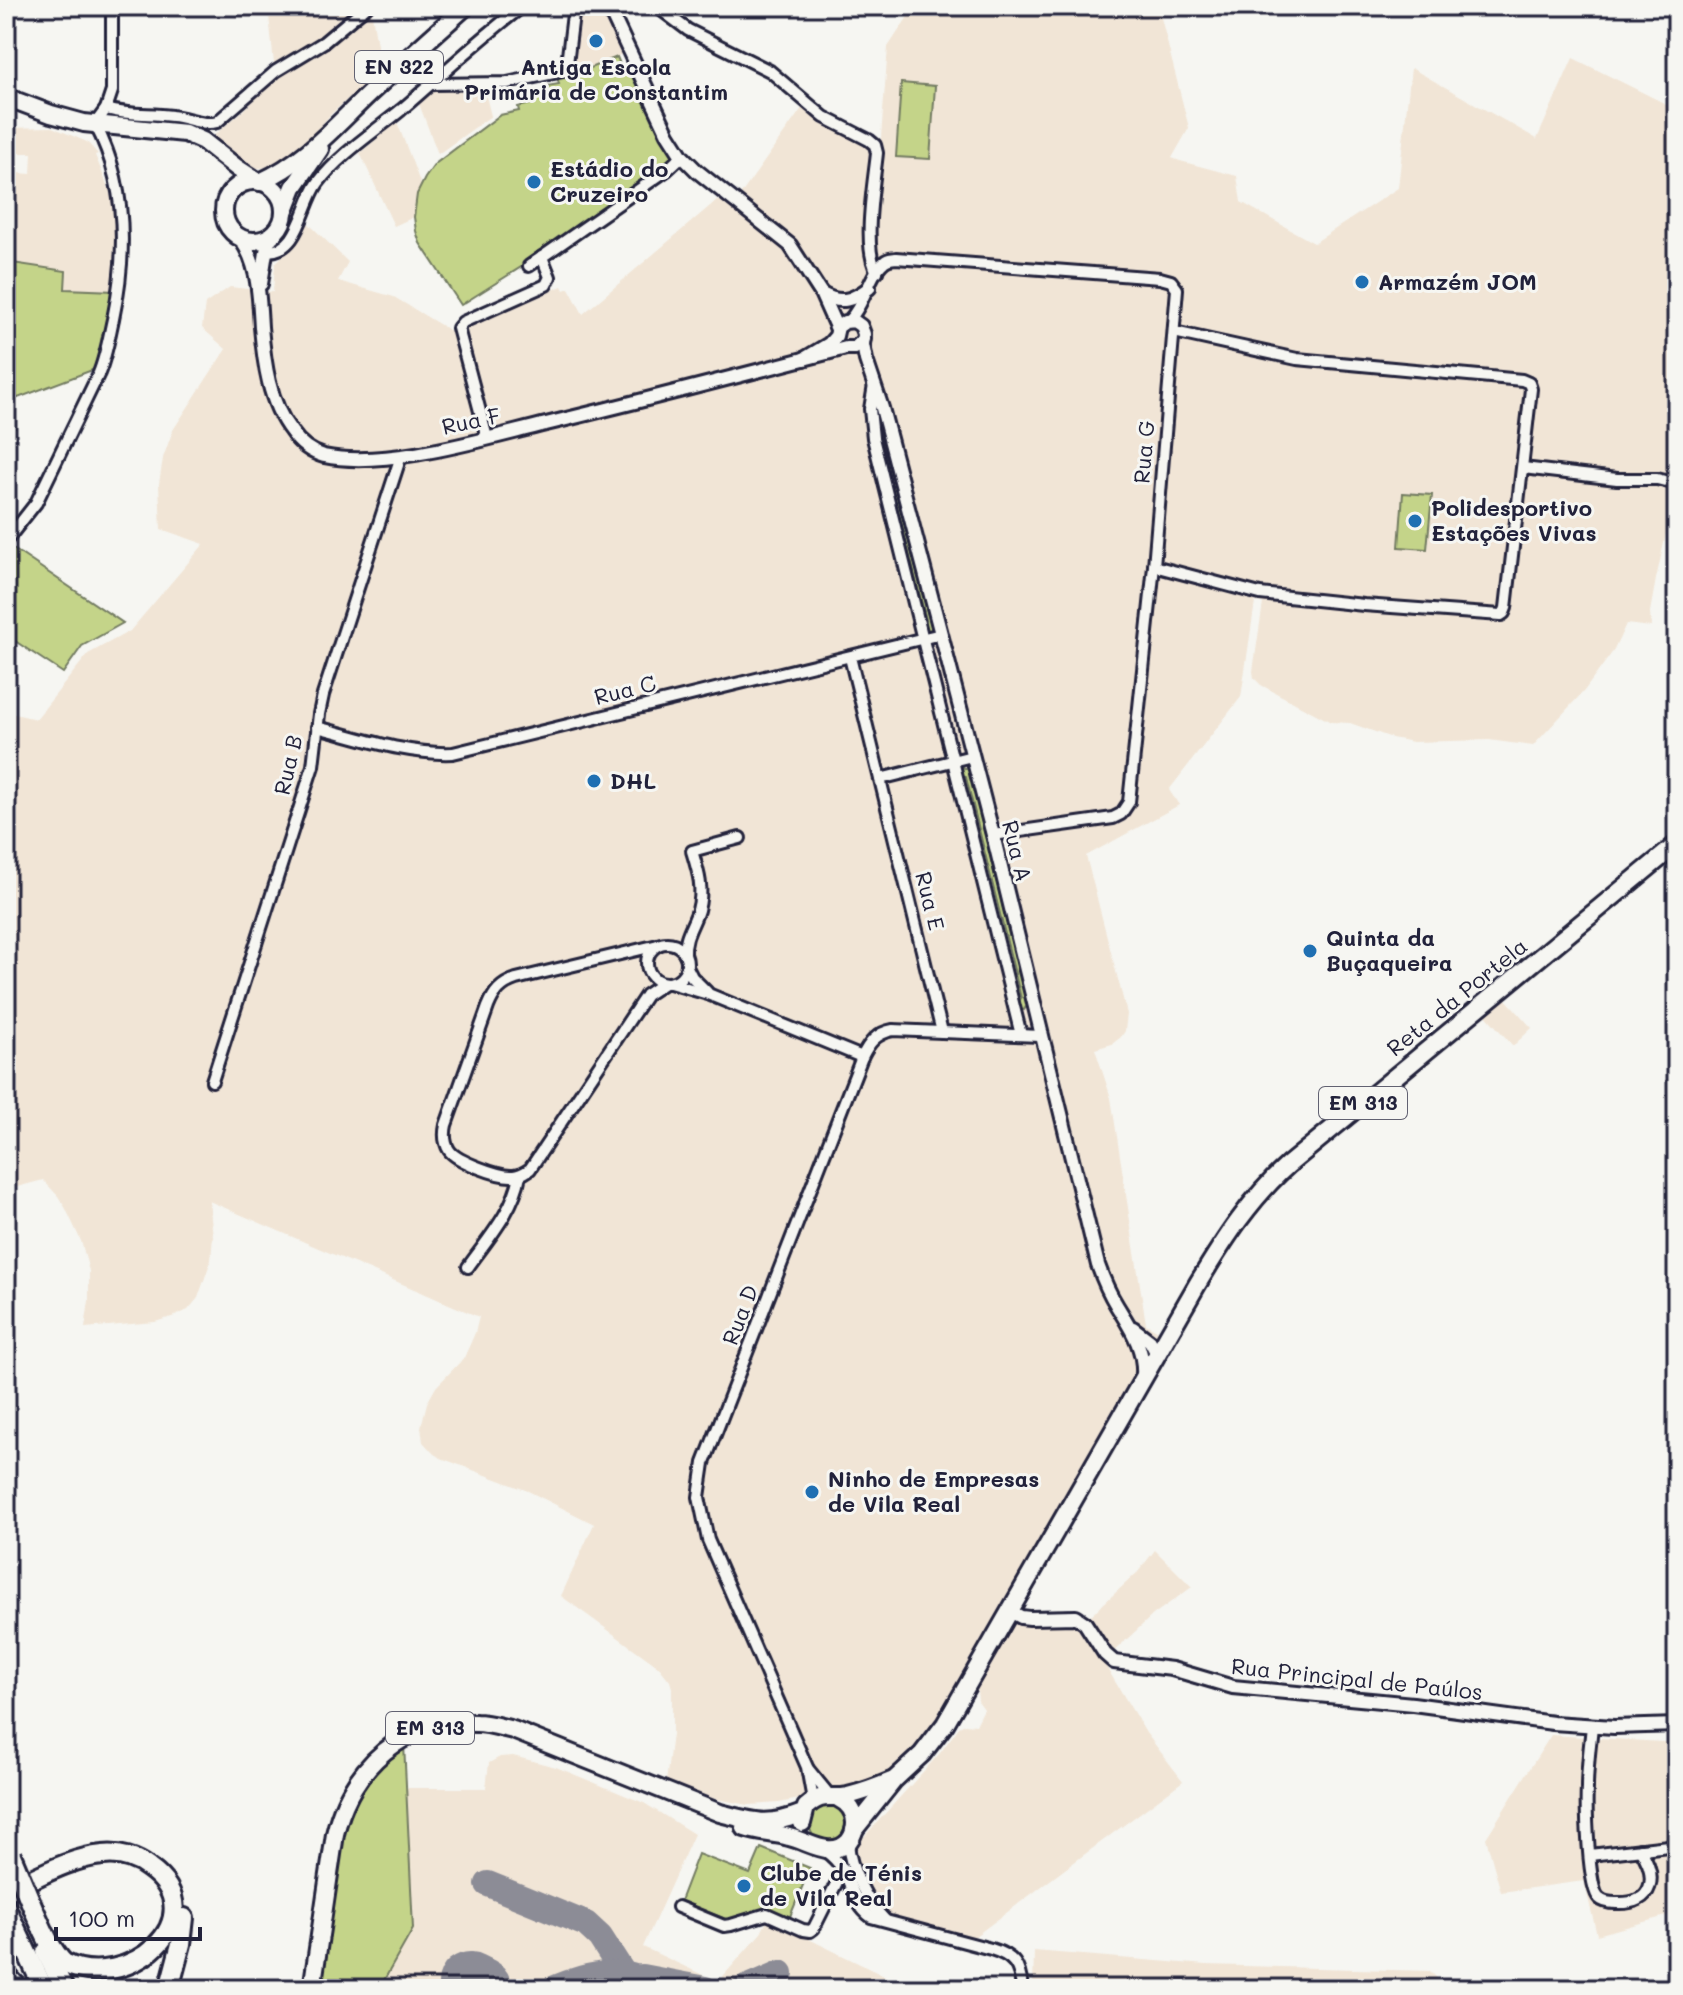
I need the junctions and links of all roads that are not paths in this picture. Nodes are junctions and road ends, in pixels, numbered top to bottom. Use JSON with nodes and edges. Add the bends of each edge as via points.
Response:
{"nodes":[{"id":1,"x":112,"y":6,"type":"edge"},
{"id":2,"x":367,"y":6,"type":"edge"},
{"id":3,"x":466,"y":6,"type":"edge"},
{"id":4,"x":523,"y":6,"type":"edge"},
{"id":5,"x":574,"y":6,"type":"edge"},
{"id":6,"x":608,"y":6,"type":"edge"},
{"id":7,"x":656,"y":6,"type":"edge"},
{"id":8,"x":431,"y":84,"type":"junction"},
{"id":9,"x":6,"y":97,"type":"edge"},
{"id":10,"x":106,"y":109,"type":"junction"},
{"id":11,"x":95,"y":124,"type":"junction"},
{"id":12,"x":335,"y":129,"type":"junction"},
{"id":13,"x":218,"y":155,"type":"junction"},
{"id":14,"x":682,"y":156,"type":"junction"},
{"id":15,"x":258,"y":181,"type":"junction"},
{"id":16,"x":228,"y":197,"type":"junction"},
{"id":17,"x":284,"y":214,"type":"junction"},
{"id":18,"x":273,"y":234,"type":"junction"},
{"id":19,"x":237,"y":235,"type":"junction"},
{"id":20,"x":266,"y":251,"type":"junction"},
{"id":21,"x":542,"y":257,"type":"junction"},
{"id":22,"x":529,"y":266,"type":"dead end"},
{"id":23,"x":877,"y":272,"type":"junction"},
{"id":24,"x":869,"y":288,"type":"junction"},
{"id":25,"x":821,"y":293,"type":"junction"},
{"id":26,"x":259,"y":295,"type":"junction"},
{"id":27,"x":842,"y":326,"type":"junction"},
{"id":28,"x":1174,"y":332,"type":"junction"},
{"id":29,"x":864,"y":334,"type":"junction"},
{"id":30,"x":848,"y":348,"type":"junction"},
{"id":31,"x":804,"y":359,"type":"junction"},
{"id":32,"x":874,"y":385,"type":"junction"},
{"id":33,"x":487,"y":438,"type":"junction"},
{"id":34,"x":401,"y":456,"type":"junction"},
{"id":35,"x":1523,"y":468,"type":"junction"},
{"id":36,"x":1677,"y":484,"type":"edge"},
{"id":37,"x":6,"y":541,"type":"edge"},
{"id":38,"x":1154,"y":566,"type":"junction"},
{"id":39,"x":941,"y":634,"type":"junction"},
{"id":40,"x":923,"y":639,"type":"junction"},
{"id":41,"x":850,"y":657,"type":"junction"},
{"id":42,"x":317,"y":727,"type":"junction"},
{"id":43,"x":972,"y":756,"type":"junction"},
{"id":44,"x":954,"y":761,"type":"junction"},
{"id":45,"x":880,"y":779,"type":"junction"},
{"id":46,"x":993,"y":835,"type":"junction"},
{"id":47,"x":740,"y":838,"type":"dead end"},
{"id":48,"x":1677,"y":844,"type":"edge"},
{"id":49,"x":689,"y":929,"type":"junction"},
{"id":50,"x":670,"y":943,"type":"junction"},
{"id":51,"x":658,"y":945,"type":"junction"},
{"id":52,"x":630,"y":952,"type":"junction"},
{"id":53,"x":685,"y":954,"type":"junction"},
{"id":54,"x":687,"y":967,"type":"junction"},
{"id":55,"x":648,"y":969,"type":"junction"},
{"id":56,"x":667,"y":983,"type":"junction"},
{"id":57,"x":708,"y":994,"type":"junction"},
{"id":58,"x":646,"y":995,"type":"junction"},
{"id":59,"x":942,"y":1032,"type":"junction"},
{"id":60,"x":1021,"y":1035,"type":"junction"},
{"id":61,"x":1041,"y":1036,"type":"junction"},
{"id":62,"x":862,"y":1057,"type":"junction"},
{"id":63,"x":212,"y":1081,"type":"dead end"},
{"id":64,"x":520,"y":1175,"type":"junction"},
{"id":65,"x":468,"y":1267,"type":"dead end"},
{"id":66,"x":1140,"y":1338,"type":"junction"},
{"id":67,"x":1167,"y":1338,"type":"junction"},
{"id":68,"x":1157,"y":1354,"type":"junction"},
{"id":69,"x":1140,"y":1383,"type":"junction"},
{"id":70,"x":1010,"y":1611,"type":"junction"},
{"id":71,"x":1677,"y":1725,"type":"edge"},
{"id":72,"x":1592,"y":1726,"type":"junction"},
{"id":73,"x":807,"y":1767,"type":"junction"},
{"id":74,"x":894,"y":1780,"type":"junction"},
{"id":75,"x":821,"y":1802,"type":"junction"},
{"id":76,"x":720,"y":1813,"type":"junction"},
{"id":77,"x":851,"y":1836,"type":"junction"},
{"id":78,"x":1677,"y":1845,"type":"edge"},
{"id":79,"x":816,"y":1846,"type":"junction"},
{"id":80,"x":1640,"y":1849,"type":"junction"},
{"id":81,"x":8,"y":1853,"type":"edge"},
{"id":82,"x":1590,"y":1855,"type":"junction"},
{"id":83,"x":843,"y":1870,"type":"junction"},
{"id":84,"x":6,"y":1882,"type":"edge"},
{"id":85,"x":6,"y":1891,"type":"edge"},
{"id":86,"x":678,"y":1907,"type":"dead end"},
{"id":87,"x":19,"y":1913,"type":"edge"},
{"id":88,"x":886,"y":1921,"type":"junction"},
{"id":89,"x":6,"y":1975,"type":"edge"},
{"id":90,"x":19,"y":1989,"type":"edge"},
{"id":91,"x":44,"y":1989,"type":"edge"},
{"id":92,"x":64,"y":1989,"type":"edge"},
{"id":93,"x":169,"y":1989,"type":"edge"},
{"id":94,"x":312,"y":1989,"type":"edge"},
{"id":95,"x":1022,"y":1989,"type":"edge"}],
"edges":[{"from":1,"to":10,"type":"street","via":[[113,84]]},
{"from":2,"to":10,"type":"street","via":[[324,42],[271,75],[217,122]]},
{"from":3,"to":12,"type":"main road","number":"EN 322"},
{"from":4,"to":8,"type":"street"},
{"from":5,"to":8,"type":"street","via":[[563,71],[503,84]]},
{"from":6,"to":14,"type":"street"},
{"from":7,"to":23,"type":"street","via":[[688,30],[762,65],[824,117],[875,145],[870,242]]},
{"from":8,"to":20,"type":"street","via":[[328,172],[291,240]]},
{"from":9,"to":11,"type":"main road"},
{"from":10,"to":11,"type":"street"},
{"from":11,"to":13,"type":"main road","via":[[185,133]]},
{"from":11,"to":37,"type":"street","via":[[119,194],[122,260],[106,355],[36,503]]},
{"from":12,"to":15,"type":"main road","number":"EN 322","via":[[287,168]]},
{"from":12,"to":17,"type":"main road","number":"EN 322","via":[[294,187]]},
{"from":13,"to":15,"type":"main road"},
{"from":13,"to":16,"type":"main road"},
{"from":14,"to":21,"type":"street"},
{"from":14,"to":25,"type":"street","via":[[783,238]]},
{"from":15,"to":16,"type":"main road","number":"EN 322","via":[[240,184]]},
{"from":15,"to":17,"type":"main road","via":[[279,195]]},
{"from":16,"to":19,"type":"main road","via":[[224,213]]},
{"from":17,"to":18,"type":"main road","number":"EN 322"},
{"from":18,"to":19,"type":"main road","via":[[255,241]]},
{"from":18,"to":20,"type":"street"},
{"from":19,"to":26,"type":"street","via":[[250,257]]},
{"from":20,"to":26,"type":"street"},
{"from":21,"to":22,"type":"street"},
{"from":21,"to":33,"type":"street","via":[[550,274],[546,285],[458,328]]},
{"from":23,"to":24,"type":"street"},
{"from":23,"to":28,"type":"street","name":"Rua G","via":[[885,261],[896,258],[1167,280],[1177,289]]},
{"from":24,"to":25,"type":"street","via":[[846,301]]},
{"from":24,"to":27,"type":"street"},
{"from":24,"to":29,"type":"street"},
{"from":25,"to":27,"type":"street"},
{"from":26,"to":34,"type":"street","name":"Rua F","via":[[269,380],[292,433],[325,456]]},
{"from":27,"to":29,"type":"street","via":[[858,323]]},
{"from":27,"to":30,"type":"street","via":[[839,343]]},
{"from":27,"to":31,"type":"street","via":[[823,349]]},
{"from":28,"to":35,"type":"street","via":[[1297,359],[1527,381],[1531,389]]},
{"from":28,"to":38,"type":"street","name":"Rua G"},
{"from":29,"to":30,"type":"street","via":[[859,346]]},
{"from":29,"to":32,"type":"street","name":"Rua A"},
{"from":30,"to":31,"type":"street","name":"Rua F"},
{"from":30,"to":32,"type":"street"},
{"from":31,"to":33,"type":"street","name":"Rua F"},
{"from":32,"to":39,"type":"street","name":"Rua A"},
{"from":32,"to":40,"type":"street","via":[[873,438]]},
{"from":33,"to":34,"type":"street","name":"Rua F"},
{"from":34,"to":42,"type":"street","name":"Rua B"},
{"from":35,"to":36,"type":"street"},
{"from":35,"to":38,"type":"street","via":[[1501,615],[1260,594]]},
{"from":38,"to":46,"type":"street","name":"Rua G","via":[[1127,807],[1113,818]]},
{"from":39,"to":40,"type":"street","name":"Rua C"},
{"from":39,"to":43,"type":"street","name":"Rua A"},
{"from":40,"to":41,"type":"street","name":"Rua C"},
{"from":40,"to":44,"type":"street"},
{"from":41,"to":42,"type":"street","name":"Rua C","via":[[453,753],[407,750]]},
{"from":41,"to":45,"type":"street","name":"Rua E"},
{"from":42,"to":63,"type":"street","name":"Rua B","via":[[313,766]]},
{"from":43,"to":44,"type":"street"},
{"from":43,"to":46,"type":"street","name":"Rua A"},
{"from":44,"to":45,"type":"street"},
{"from":44,"to":60,"type":"street"},
{"from":45,"to":59,"type":"street","name":"Rua E"},
{"from":46,"to":61,"type":"street","name":"Rua A"},
{"from":47,"to":49,"type":"street","via":[[692,851],[701,896]]},
{"from":48,"to":67,"type":"main road","name":"Reta da Portela","number":"EM 313","via":[[1281,1171],[1233,1227]]},
{"from":49,"to":50,"type":"street"},
{"from":49,"to":53,"type":"street"},
{"from":50,"to":51,"type":"street"},
{"from":50,"to":53,"type":"street"},
{"from":51,"to":52,"type":"street"},
{"from":51,"to":55,"type":"street","via":[[649,953]]},
{"from":52,"to":55,"type":"street"},
{"from":52,"to":64,"type":"street","via":[[511,981],[492,998],[445,1140],[459,1160],[505,1176]]},
{"from":53,"to":54,"type":"street"},
{"from":54,"to":56,"type":"street","via":[[680,978]]},
{"from":54,"to":57,"type":"street"},
{"from":55,"to":56,"type":"street"},
{"from":55,"to":58,"type":"street"},
{"from":56,"to":57,"type":"street"},
{"from":56,"to":58,"type":"street"},
{"from":57,"to":62,"type":"street"},
{"from":58,"to":64,"type":"street","via":[[538,1160]]},
{"from":59,"to":60,"type":"street","name":"Rua D"},
{"from":59,"to":62,"type":"street","name":"Rua D","via":[[887,1031]]},
{"from":60,"to":61,"type":"street","name":"Rua D"},
{"from":61,"to":66,"type":"street","name":"Rua A","via":[[1098,1265]]},
{"from":62,"to":73,"type":"street","name":"Rua D","via":[[704,1463],[699,1489],[708,1540]]},
{"from":64,"to":65,"type":"street","via":[[512,1203]]},
{"from":66,"to":67,"type":"street"},
{"from":66,"to":68,"type":"street","via":[[1146,1352]]},
{"from":66,"to":69,"type":"street"},
{"from":67,"to":68,"type":"main road","name":"Reta da Portela","number":"EM 313"},
{"from":68,"to":69,"type":"main road","name":"Reta da Portela","number":"EM 313"},
{"from":69,"to":70,"type":"main road","number":"EM 313"},
{"from":70,"to":72,"type":"street","name":"Rua Principal de Paúlos","via":[[1027,1618],[1076,1617],[1114,1662],[1172,1669],[1227,1686]]},
{"from":70,"to":74,"type":"main road","number":"EM 313","via":[[940,1731]]},
{"from":71,"to":72,"type":"street","name":"Rua Principal de Paúlos"},
{"from":72,"to":82,"type":"street","via":[[1587,1786]]},
{"from":73,"to":75,"type":"street"},
{"from":73,"to":75,"type":"street"},
{"from":74,"to":75,"type":"main road","number":"EM 313"},
{"from":74,"to":77,"type":"main road","number":"EM 313"},
{"from":75,"to":76,"type":"main road","number":"EM 313","via":[[772,1823]]},
{"from":75,"to":77,"type":"main road","via":[[851,1807]]},
{"from":75,"to":79,"type":"main road","via":[[802,1829]]},
{"from":76,"to":79,"type":"main road","number":"EM 313","via":[[749,1830]]},
{"from":76,"to":94,"type":"main road","number":"EM 313","via":[[493,1725],[445,1724],[409,1736],[368,1766],[339,1816]]},
{"from":77,"to":79,"type":"main road","number":"EM 313","via":[[839,1848]]},
{"from":77,"to":88,"type":"street","via":[[852,1865]]},
{"from":78,"to":80,"type":"street"},
{"from":79,"to":83,"type":"street"},
{"from":80,"to":82,"type":"street"},
{"from":80,"to":82,"type":"street","via":[[1650,1868],[1650,1885],[1644,1897],[1626,1903],[1598,1898]]},
{"from":81,"to":87,"type":"highway"},
{"from":83,"to":86,"type":"street","via":[[810,1931],[767,1914],[724,1926]]},
{"from":83,"to":88,"type":"street","via":[[863,1911]]},
{"from":84,"to":93,"type":"highway","via":[[98,1845],[132,1847],[155,1858],[173,1876],[183,1910]]},
{"from":85,"to":87,"type":"highway","via":[[80,1859],[124,1856],[147,1866],[162,1881],[172,1924],[165,1947],[148,1968],[124,1980],[102,1982],[78,1974],[61,1960]]},
{"from":87,"to":91,"type":"highway"},
{"from":87,"to":92,"type":"highway"},
{"from":88,"to":95,"type":"street","via":[[1009,1956]]},
{"from":89,"to":90,"type":"highway"}]}
